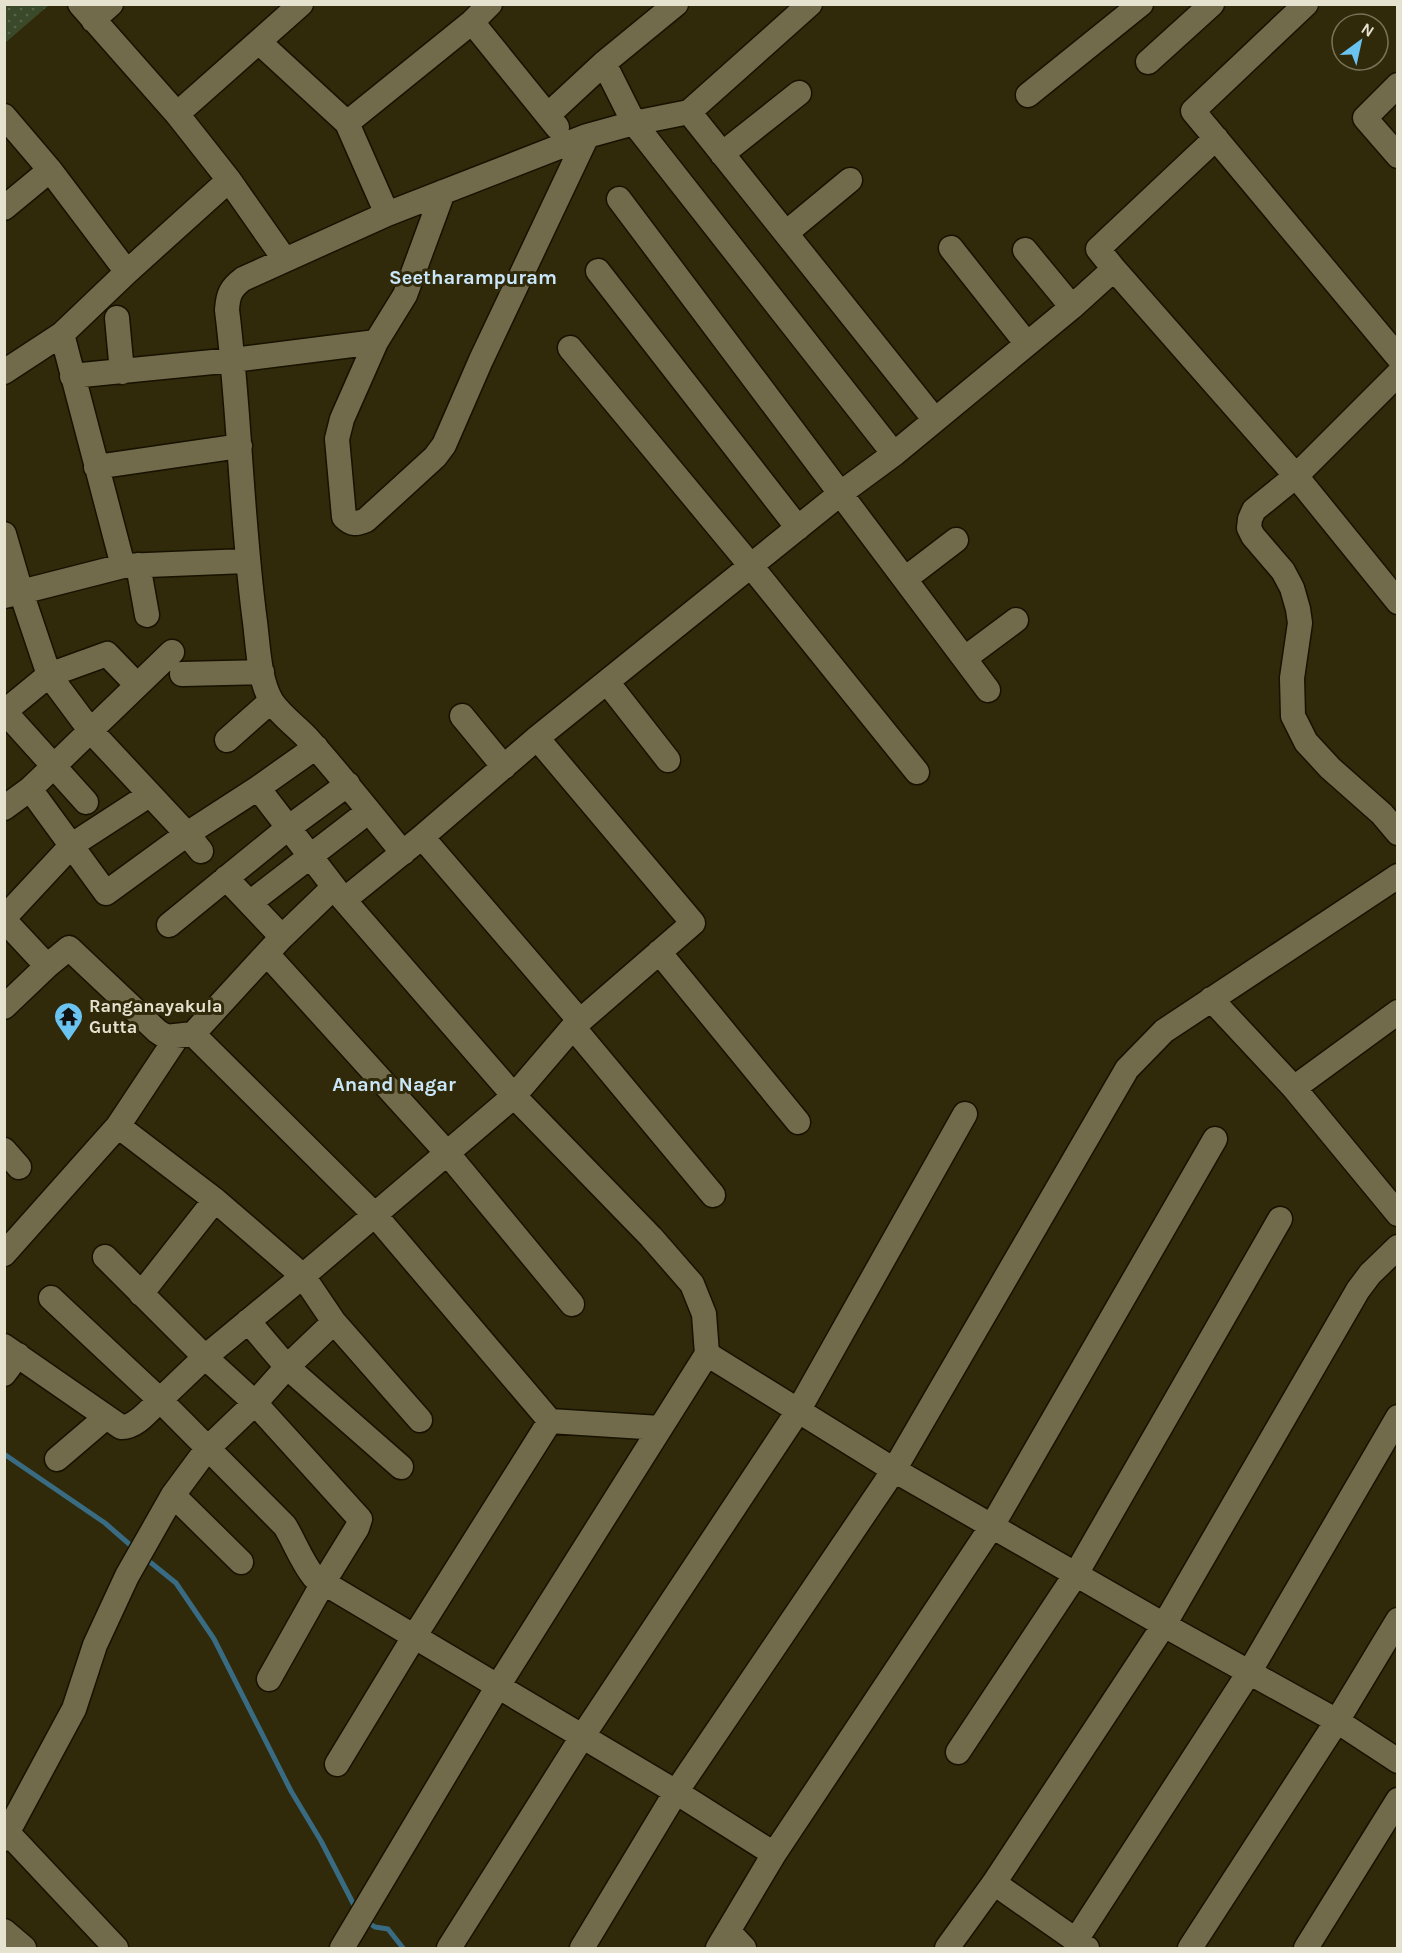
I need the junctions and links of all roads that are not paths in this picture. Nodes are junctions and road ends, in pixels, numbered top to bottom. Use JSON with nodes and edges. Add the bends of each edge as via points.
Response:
{"nodes":[{"id":1,"x":301,"y":4,"type":"edge"},
{"id":2,"x":490,"y":4,"type":"edge"},
{"id":3,"x":676,"y":4,"type":"edge"},
{"id":4,"x":810,"y":4,"type":"edge"},
{"id":5,"x":1141,"y":4,"type":"edge"},
{"id":6,"x":1212,"y":4,"type":"edge"},
{"id":7,"x":1305,"y":4,"type":"edge"},
{"id":8,"x":95,"y":10,"type":"edge"},
{"id":9,"x":472,"y":22,"type":"junction"},
{"id":10,"x":259,"y":42,"type":"junction"},
{"id":11,"x":1148,"y":62,"type":"dead end"},
{"id":12,"x":604,"y":63,"type":"junction"},
{"id":13,"x":1398,"y":85,"type":"edge"},
{"id":14,"x":799,"y":93,"type":"dead end"},
{"id":15,"x":1028,"y":95,"type":"dead end"},
{"id":16,"x":689,"y":112,"type":"junction"},
{"id":17,"x":177,"y":114,"type":"junction"},
{"id":18,"x":548,"y":115,"type":"junction"},
{"id":19,"x":4,"y":116,"type":"edge"},
{"id":20,"x":347,"y":123,"type":"junction"},
{"id":21,"x":634,"y":123,"type":"junction"},
{"id":22,"x":1216,"y":138,"type":"junction"},
{"id":23,"x":577,"y":140,"type":"junction"},
{"id":24,"x":722,"y":154,"type":"junction"},
{"id":25,"x":1398,"y":156,"type":"edge"},
{"id":26,"x":50,"y":170,"type":"junction"},
{"id":27,"x":229,"y":180,"type":"junction"},
{"id":28,"x":850,"y":180,"type":"dead end"},
{"id":29,"x":442,"y":192,"type":"junction"},
{"id":30,"x":620,"y":199,"type":"dead end"},
{"id":31,"x":4,"y":208,"type":"edge"},
{"id":32,"x":387,"y":214,"type":"junction"},
{"id":33,"x":786,"y":233,"type":"junction"},
{"id":34,"x":951,"y":248,"type":"dead end"},
{"id":35,"x":1025,"y":250,"type":"dead end"},
{"id":36,"x":285,"y":260,"type":"junction"},
{"id":37,"x":1114,"y":269,"type":"junction"},
{"id":38,"x":598,"y":271,"type":"dead end"},
{"id":39,"x":127,"y":272,"type":"junction"},
{"id":40,"x":1072,"y":307,"type":"junction"},
{"id":41,"x":117,"y":318,"type":"dead end"},
{"id":42,"x":62,"y":334,"type":"junction"},
{"id":43,"x":376,"y":342,"type":"junction"},
{"id":44,"x":1027,"y":344,"type":"junction"},
{"id":45,"x":570,"y":348,"type":"dead end"},
{"id":46,"x":1398,"y":357,"type":"edge"},
{"id":47,"x":233,"y":360,"type":"junction"},
{"id":48,"x":4,"y":372,"type":"edge"},
{"id":49,"x":122,"y":372,"type":"junction"},
{"id":50,"x":1398,"y":374,"type":"edge"},
{"id":51,"x":72,"y":376,"type":"junction"},
{"id":52,"x":935,"y":420,"type":"junction"},
{"id":53,"x":240,"y":446,"type":"junction"},
{"id":54,"x":894,"y":454,"type":"junction"},
{"id":55,"x":96,"y":467,"type":"junction"},
{"id":56,"x":1296,"y":476,"type":"junction"},
{"id":57,"x":841,"y":493,"type":"junction"},
{"id":58,"x":798,"y":528,"type":"junction"},
{"id":59,"x":4,"y":534,"type":"edge"},
{"id":60,"x":956,"y":540,"type":"dead end"},
{"id":61,"x":246,"y":561,"type":"junction"},
{"id":62,"x":130,"y":566,"type":"junction"},
{"id":63,"x":751,"y":566,"type":"junction"},
{"id":64,"x":905,"y":579,"type":"junction"},
{"id":65,"x":13,"y":594,"type":"edge"},
{"id":66,"x":1398,"y":602,"type":"edge"},
{"id":67,"x":147,"y":615,"type":"dead end"},
{"id":68,"x":1016,"y":620,"type":"dead end"},
{"id":69,"x":172,"y":652,"type":"dead end"},
{"id":70,"x":964,"y":658,"type":"junction"},
{"id":71,"x":262,"y":672,"type":"junction"},
{"id":72,"x":182,"y":674,"type":"dead end"},
{"id":73,"x":49,"y":675,"type":"junction"},
{"id":74,"x":607,"y":682,"type":"junction"},
{"id":75,"x":137,"y":685,"type":"junction"},
{"id":76,"x":988,"y":690,"type":"dead end"},
{"id":77,"x":271,"y":701,"type":"junction"},
{"id":78,"x":5,"y":712,"type":"edge"},
{"id":79,"x":462,"y":716,"type":"dead end"},
{"id":80,"x":90,"y":730,"type":"junction"},
{"id":81,"x":537,"y":738,"type":"junction"},
{"id":82,"x":227,"y":740,"type":"dead end"},
{"id":83,"x":316,"y":747,"type":"junction"},
{"id":84,"x":669,"y":760,"type":"dead end"},
{"id":85,"x":53,"y":766,"type":"junction"},
{"id":86,"x":504,"y":767,"type":"junction"},
{"id":87,"x":917,"y":772,"type":"dead end"},
{"id":88,"x":348,"y":784,"type":"junction"},
{"id":89,"x":258,"y":788,"type":"junction"},
{"id":90,"x":30,"y":789,"type":"junction"},
{"id":91,"x":149,"y":795,"type":"junction"},
{"id":92,"x":86,"y":802,"type":"dead end"},
{"id":93,"x":4,"y":808,"type":"edge"},
{"id":94,"x":369,"y":811,"type":"junction"},
{"id":95,"x":288,"y":828,"type":"junction"},
{"id":96,"x":1398,"y":833,"type":"edge"},
{"id":97,"x":422,"y":837,"type":"junction"},
{"id":98,"x":194,"y":842,"type":"junction"},
{"id":99,"x":72,"y":845,"type":"junction"},
{"id":100,"x":403,"y":853,"type":"junction"},
{"id":101,"x":310,"y":856,"type":"junction"},
{"id":102,"x":1398,"y":876,"type":"edge"},
{"id":103,"x":226,"y":878,"type":"junction"},
{"id":104,"x":339,"y":894,"type":"junction"},
{"id":105,"x":251,"y":902,"type":"junction"},
{"id":106,"x":4,"y":919,"type":"edge"},
{"id":107,"x":169,"y":925,"type":"dead end"},
{"id":108,"x":275,"y":945,"type":"junction"},
{"id":109,"x":659,"y":952,"type":"junction"},
{"id":110,"x":47,"y":966,"type":"junction"},
{"id":111,"x":1211,"y":999,"type":"junction"},
{"id":112,"x":4,"y":1007,"type":"edge"},
{"id":113,"x":1398,"y":1012,"type":"edge"},
{"id":114,"x":576,"y":1024,"type":"junction"},
{"id":115,"x":185,"y":1035,"type":"junction"},
{"id":116,"x":1294,"y":1088,"type":"junction"},
{"id":117,"x":514,"y":1096,"type":"junction"},
{"id":118,"x":964,"y":1114,"type":"dead end"},
{"id":119,"x":798,"y":1122,"type":"dead end"},
{"id":120,"x":118,"y":1126,"type":"junction"},
{"id":121,"x":1215,"y":1139,"type":"dead end"},
{"id":122,"x":448,"y":1154,"type":"junction"},
{"id":123,"x":714,"y":1195,"type":"dead end"},
{"id":124,"x":215,"y":1200,"type":"junction"},
{"id":125,"x":1398,"y":1214,"type":"edge"},
{"id":126,"x":375,"y":1215,"type":"junction"},
{"id":127,"x":1280,"y":1219,"type":"dead end"},
{"id":128,"x":1398,"y":1246,"type":"edge"},
{"id":129,"x":4,"y":1254,"type":"edge"},
{"id":130,"x":105,"y":1257,"type":"dead end"},
{"id":131,"x":303,"y":1276,"type":"junction"},
{"id":132,"x":141,"y":1294,"type":"junction"},
{"id":133,"x":51,"y":1298,"type":"dead end"},
{"id":134,"x":572,"y":1304,"type":"dead end"},
{"id":135,"x":248,"y":1321,"type":"junction"},
{"id":136,"x":334,"y":1322,"type":"junction"},
{"id":137,"x":707,"y":1354,"type":"junction"},
{"id":138,"x":205,"y":1357,"type":"junction"},
{"id":139,"x":9,"y":1358,"type":"edge"},
{"id":140,"x":287,"y":1367,"type":"junction"},
{"id":141,"x":160,"y":1400,"type":"junction"},
{"id":142,"x":255,"y":1403,"type":"junction"},
{"id":143,"x":798,"y":1411,"type":"junction"},
{"id":144,"x":105,"y":1418,"type":"junction"},
{"id":145,"x":1398,"y":1418,"type":"edge"},
{"id":146,"x":420,"y":1420,"type":"dead end"},
{"id":147,"x":550,"y":1420,"type":"junction"},
{"id":148,"x":660,"y":1428,"type":"junction"},
{"id":149,"x":207,"y":1449,"type":"junction"},
{"id":150,"x":57,"y":1459,"type":"dead end"},
{"id":151,"x":401,"y":1467,"type":"dead end"},
{"id":152,"x":894,"y":1470,"type":"junction"},
{"id":153,"x":172,"y":1495,"type":"junction"},
{"id":154,"x":992,"y":1526,"type":"junction"},
{"id":155,"x":241,"y":1562,"type":"dead end"},
{"id":156,"x":1076,"y":1574,"type":"junction"},
{"id":157,"x":323,"y":1583,"type":"junction"},
{"id":158,"x":1398,"y":1620,"type":"edge"},
{"id":159,"x":1164,"y":1625,"type":"junction"},
{"id":160,"x":414,"y":1637,"type":"junction"},
{"id":161,"x":1250,"y":1671,"type":"junction"},
{"id":162,"x":269,"y":1678,"type":"dead end"},
{"id":163,"x":498,"y":1686,"type":"junction"},
{"id":164,"x":1337,"y":1721,"type":"junction"},
{"id":165,"x":582,"y":1737,"type":"junction"},
{"id":166,"x":958,"y":1752,"type":"dead end"},
{"id":167,"x":1398,"y":1761,"type":"edge"},
{"id":168,"x":337,"y":1764,"type":"dead end"},
{"id":169,"x":676,"y":1792,"type":"junction"},
{"id":170,"x":1398,"y":1800,"type":"edge"},
{"id":171,"x":6,"y":1836,"type":"edge"},
{"id":172,"x":774,"y":1854,"type":"junction"},
{"id":173,"x":994,"y":1883,"type":"junction"},
{"id":174,"x":4,"y":1931,"type":"edge"},
{"id":175,"x":730,"y":1943,"type":"edge"},
{"id":176,"x":1082,"y":1944,"type":"edge"},
{"id":177,"x":24,"y":1948,"type":"edge"},
{"id":178,"x":116,"y":1948,"type":"edge"},
{"id":179,"x":342,"y":1948,"type":"edge"},
{"id":180,"x":449,"y":1948,"type":"edge"},
{"id":181,"x":582,"y":1948,"type":"edge"},
{"id":182,"x":947,"y":1948,"type":"edge"},
{"id":183,"x":1190,"y":1948,"type":"edge"},
{"id":184,"x":1306,"y":1948,"type":"edge"}],
"edges":[{"from":1,"to":10,"type":"street"},
{"from":2,"to":9,"type":"street"},
{"from":3,"to":12,"type":"street"},
{"from":4,"to":16,"type":"street"},
{"from":5,"to":15,"type":"street"},
{"from":6,"to":11,"type":"street"},
{"from":7,"to":22,"type":"street","via":[[1193,111]]},
{"from":8,"to":17,"type":"street"},
{"from":9,"to":18,"type":"street"},
{"from":9,"to":20,"type":"street"},
{"from":10,"to":17,"type":"street"},
{"from":10,"to":20,"type":"street"},
{"from":12,"to":18,"type":"street"},
{"from":12,"to":21,"type":"street"},
{"from":13,"to":25,"type":"street","via":[[1365,118]]},
{"from":14,"to":24,"type":"street"},
{"from":16,"to":21,"type":"street"},
{"from":16,"to":24,"type":"street"},
{"from":17,"to":27,"type":"street"},
{"from":18,"to":23,"type":"street"},
{"from":19,"to":26,"type":"street"},
{"from":20,"to":32,"type":"street"},
{"from":21,"to":23,"type":"street"},
{"from":21,"to":54,"type":"street"},
{"from":22,"to":37,"type":"street","via":[[1098,249]]},
{"from":22,"to":46,"type":"street"},
{"from":23,"to":29,"type":"street"},
{"from":23,"to":43,"type":"street","via":[[444,445],[366,520],[350,524],[344,517],[337,439]]},
{"from":24,"to":33,"type":"street"},
{"from":26,"to":31,"type":"street"},
{"from":26,"to":39,"type":"street"},
{"from":27,"to":36,"type":"street"},
{"from":27,"to":39,"type":"street"},
{"from":28,"to":33,"type":"street"},
{"from":29,"to":32,"type":"street"},
{"from":29,"to":43,"type":"street","via":[[405,295]]},
{"from":30,"to":57,"type":"street"},
{"from":32,"to":36,"type":"street"},
{"from":33,"to":52,"type":"street"},
{"from":34,"to":44,"type":"street"},
{"from":35,"to":40,"type":"street"},
{"from":36,"to":47,"type":"street","via":[[232,287],[227,310]]},
{"from":37,"to":40,"type":"street"},
{"from":37,"to":56,"type":"street"},
{"from":38,"to":58,"type":"street"},
{"from":39,"to":42,"type":"street"},
{"from":40,"to":44,"type":"street"},
{"from":41,"to":49,"type":"street"},
{"from":42,"to":48,"type":"street"},
{"from":42,"to":51,"type":"street"},
{"from":43,"to":47,"type":"street"},
{"from":44,"to":52,"type":"street"},
{"from":45,"to":63,"type":"street"},
{"from":47,"to":49,"type":"street"},
{"from":47,"to":53,"type":"street"},
{"from":49,"to":51,"type":"street"},
{"from":50,"to":56,"type":"street"},
{"from":51,"to":55,"type":"street"},
{"from":52,"to":54,"type":"street"},
{"from":53,"to":55,"type":"street"},
{"from":53,"to":61,"type":"street"},
{"from":54,"to":57,"type":"street"},
{"from":55,"to":62,"type":"street"},
{"from":56,"to":66,"type":"street"},
{"from":56,"to":96,"type":"street","via":[[1254,510],[1249,528],[1283,572],[1298,609],[1293,716],[1305,742]]},
{"from":57,"to":58,"type":"street"},
{"from":57,"to":64,"type":"street"},
{"from":58,"to":63,"type":"street"},
{"from":59,"to":65,"type":"street"},
{"from":60,"to":64,"type":"street"},
{"from":61,"to":62,"type":"street"},
{"from":61,"to":71,"type":"street"},
{"from":62,"to":65,"type":"street"},
{"from":62,"to":67,"type":"street"},
{"from":63,"to":74,"type":"street"},
{"from":63,"to":87,"type":"street"},
{"from":64,"to":70,"type":"street"},
{"from":65,"to":73,"type":"street"},
{"from":68,"to":70,"type":"street"},
{"from":69,"to":75,"type":"street"},
{"from":70,"to":76,"type":"street"},
{"from":71,"to":72,"type":"street"},
{"from":71,"to":77,"type":"street"},
{"from":73,"to":75,"type":"street","via":[[107,654]]},
{"from":73,"to":78,"type":"street"},
{"from":73,"to":80,"type":"street"},
{"from":74,"to":81,"type":"street"},
{"from":74,"to":84,"type":"street"},
{"from":75,"to":80,"type":"street"},
{"from":77,"to":82,"type":"street"},
{"from":77,"to":83,"type":"street"},
{"from":78,"to":85,"type":"street"},
{"from":79,"to":86,"type":"street"},
{"from":80,"to":85,"type":"street"},
{"from":80,"to":91,"type":"street"},
{"from":81,"to":86,"type":"street"},
{"from":81,"to":109,"type":"street","via":[[693,923]]},
{"from":83,"to":88,"type":"street"},
{"from":83,"to":89,"type":"street"},
{"from":85,"to":90,"type":"street"},
{"from":85,"to":92,"type":"street"},
{"from":86,"to":97,"type":"street"},
{"from":88,"to":94,"type":"street"},
{"from":88,"to":95,"type":"street"},
{"from":89,"to":95,"type":"street"},
{"from":89,"to":98,"type":"street"},
{"from":90,"to":93,"type":"street"},
{"from":90,"to":99,"type":"street"},
{"from":91,"to":98,"type":"street"},
{"from":91,"to":99,"type":"street"},
{"from":94,"to":100,"type":"street"},
{"from":94,"to":101,"type":"street"},
{"from":95,"to":101,"type":"street"},
{"from":95,"to":103,"type":"street"},
{"from":97,"to":100,"type":"street"},
{"from":97,"to":114,"type":"street"},
{"from":98,"to":99,"type":"street","via":[[106,893]]},
{"from":99,"to":106,"type":"street"},
{"from":100,"to":104,"type":"street"},
{"from":101,"to":104,"type":"street"},
{"from":101,"to":105,"type":"street"},
{"from":102,"to":111,"type":"street"},
{"from":103,"to":105,"type":"street"},
{"from":103,"to":107,"type":"street"},
{"from":104,"to":108,"type":"street"},
{"from":104,"to":117,"type":"street"},
{"from":105,"to":108,"type":"street"},
{"from":106,"to":110,"type":"street"},
{"from":108,"to":115,"type":"street"},
{"from":108,"to":122,"type":"street"},
{"from":109,"to":114,"type":"street"},
{"from":109,"to":119,"type":"street"},
{"from":110,"to":112,"type":"street"},
{"from":110,"to":115,"type":"street","via":[[69,948],[157,1032],[166,1037]]},
{"from":111,"to":116,"type":"street"},
{"from":111,"to":152,"type":"street","via":[[1164,1031],[1127,1069]]},
{"from":113,"to":116,"type":"street"},
{"from":114,"to":117,"type":"street"},
{"from":114,"to":123,"type":"street"},
{"from":115,"to":120,"type":"street"},
{"from":115,"to":126,"type":"street"},
{"from":116,"to":125,"type":"street"},
{"from":117,"to":122,"type":"street"},
{"from":117,"to":137,"type":"street","via":[[692,1284],[704,1314]]},
{"from":118,"to":143,"type":"street"},
{"from":120,"to":124,"type":"street"},
{"from":120,"to":129,"type":"street"},
{"from":121,"to":154,"type":"street"},
{"from":122,"to":126,"type":"street"},
{"from":122,"to":134,"type":"street"},
{"from":124,"to":131,"type":"street"},
{"from":124,"to":132,"type":"street"},
{"from":126,"to":131,"type":"street"},
{"from":126,"to":147,"type":"street"},
{"from":127,"to":156,"type":"street"},
{"from":128,"to":159,"type":"street","via":[[1358,1290]]},
{"from":130,"to":132,"type":"street"},
{"from":131,"to":135,"type":"street"},
{"from":131,"to":136,"type":"street"},
{"from":132,"to":138,"type":"street"},
{"from":133,"to":141,"type":"street"},
{"from":135,"to":138,"type":"street"},
{"from":135,"to":140,"type":"street"},
{"from":136,"to":140,"type":"street"},
{"from":136,"to":146,"type":"street"},
{"from":137,"to":143,"type":"street"},
{"from":137,"to":148,"type":"street"},
{"from":138,"to":141,"type":"street"},
{"from":138,"to":142,"type":"street"},
{"from":139,"to":144,"type":"street"},
{"from":140,"to":142,"type":"street"},
{"from":140,"to":151,"type":"street"},
{"from":141,"to":144,"type":"street","via":[[126,1428]]},
{"from":141,"to":149,"type":"street"},
{"from":142,"to":149,"type":"street"},
{"from":142,"to":157,"type":"street","via":[[360,1519]]},
{"from":143,"to":152,"type":"street"},
{"from":143,"to":165,"type":"street"},
{"from":144,"to":150,"type":"street"},
{"from":145,"to":161,"type":"street"},
{"from":147,"to":148,"type":"street"},
{"from":147,"to":160,"type":"street"},
{"from":148,"to":163,"type":"street"},
{"from":149,"to":153,"type":"street"},
{"from":149,"to":157,"type":"street","via":[[285,1526],[306,1567]]},
{"from":152,"to":154,"type":"street"},
{"from":152,"to":169,"type":"street"},
{"from":153,"to":155,"type":"street"},
{"from":153,"to":171,"type":"street","via":[[95,1645],[74,1709]]},
{"from":154,"to":156,"type":"street"},
{"from":154,"to":172,"type":"street"},
{"from":156,"to":159,"type":"street"},
{"from":156,"to":166,"type":"street"},
{"from":157,"to":160,"type":"street"},
{"from":157,"to":162,"type":"street"},
{"from":158,"to":164,"type":"street"},
{"from":159,"to":161,"type":"street"},
{"from":159,"to":173,"type":"street"},
{"from":160,"to":163,"type":"street"},
{"from":160,"to":168,"type":"street"},
{"from":161,"to":164,"type":"street"},
{"from":161,"to":176,"type":"street"},
{"from":163,"to":165,"type":"street"},
{"from":163,"to":179,"type":"street"},
{"from":164,"to":167,"type":"street"},
{"from":164,"to":183,"type":"street"},
{"from":165,"to":169,"type":"street"},
{"from":165,"to":180,"type":"street"},
{"from":169,"to":172,"type":"street"},
{"from":169,"to":181,"type":"street"},
{"from":170,"to":184,"type":"street"},
{"from":171,"to":178,"type":"street"},
{"from":172,"to":175,"type":"street"},
{"from":173,"to":176,"type":"street"},
{"from":173,"to":182,"type":"street"},
{"from":174,"to":177,"type":"street"}]}
